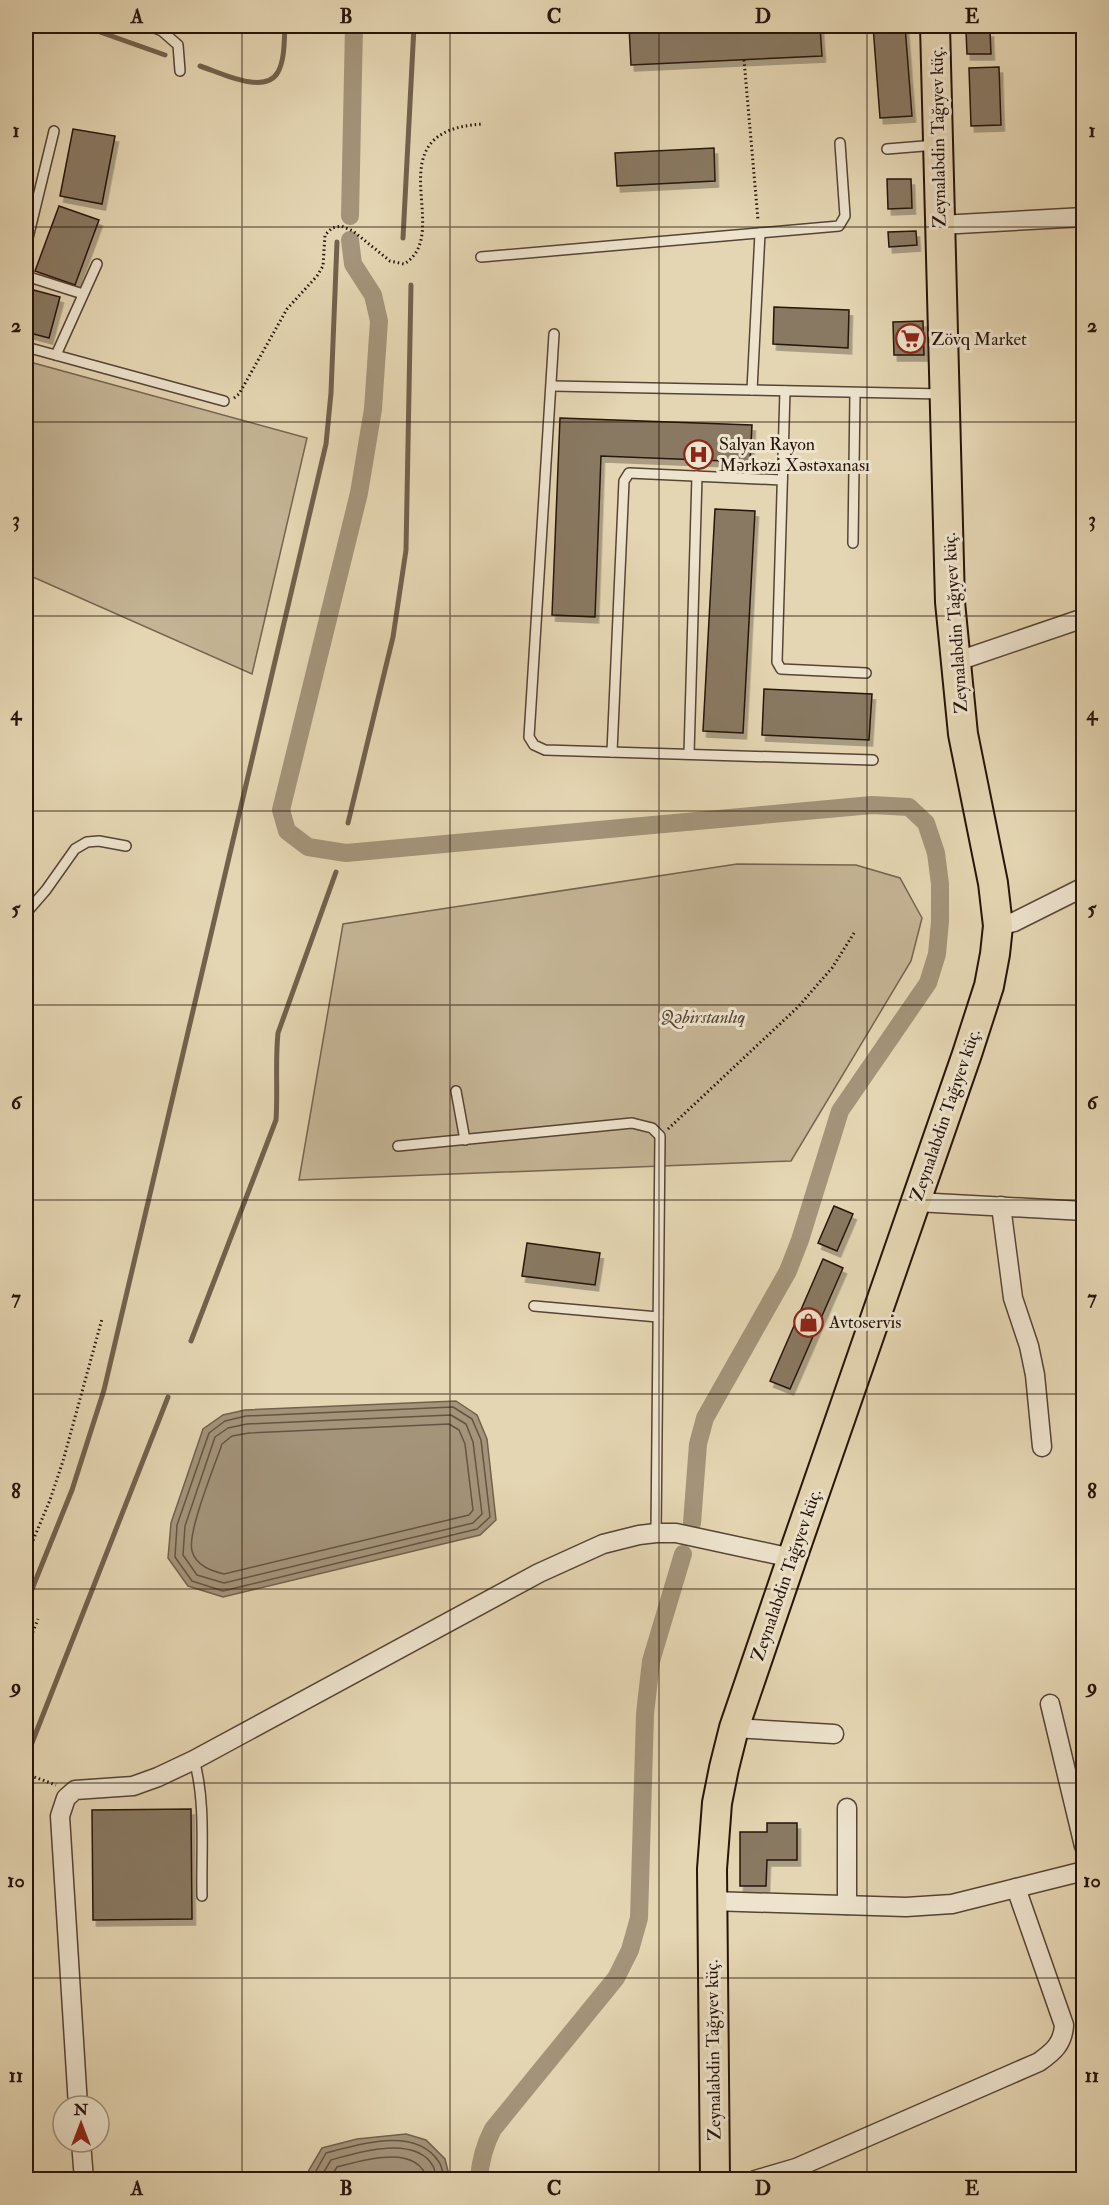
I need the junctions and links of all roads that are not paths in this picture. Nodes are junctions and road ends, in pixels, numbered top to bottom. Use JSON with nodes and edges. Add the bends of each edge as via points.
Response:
{"nodes":[{"id":1,"x":150,"y":26,"type":"edge"},
{"id":2,"x":935,"y":26,"type":"edge"},
{"id":3,"x":180,"y":71,"type":"dead end"},
{"id":4,"x":54,"y":131,"type":"dead end"},
{"id":5,"x":840,"y":144,"type":"dead end"},
{"id":6,"x":939,"y":145,"type":"junction"},
{"id":7,"x":887,"y":149,"type":"dead end"},
{"id":8,"x":1083,"y":217,"type":"edge"},
{"id":9,"x":940,"y":225,"type":"junction"},
{"id":10,"x":759,"y":233,"type":"junction"},
{"id":11,"x":26,"y":246,"type":"edge"},
{"id":12,"x":481,"y":257,"type":"dead end"},
{"id":13,"x":97,"y":264,"type":"dead end"},
{"id":14,"x":26,"y":276,"type":"edge"},
{"id":15,"x":83,"y":294,"type":"junction"},
{"id":16,"x":554,"y":334,"type":"dead end"},
{"id":17,"x":26,"y":347,"type":"edge"},
{"id":18,"x":56,"y":355,"type":"junction"},
{"id":19,"x":552,"y":386,"type":"junction"},
{"id":20,"x":752,"y":390,"type":"junction"},
{"id":21,"x":785,"y":391,"type":"junction"},
{"id":22,"x":855,"y":393,"type":"junction"},
{"id":23,"x":945,"y":394,"type":"junction"},
{"id":24,"x":224,"y":401,"type":"road end"},
{"id":25,"x":697,"y":476,"type":"junction"},
{"id":26,"x":782,"y":480,"type":"junction"},
{"id":27,"x":853,"y":543,"type":"dead end"},
{"id":28,"x":1083,"y":618,"type":"edge"},
{"id":29,"x":955,"y":662,"type":"junction"},
{"id":30,"x":866,"y":673,"type":"dead end"},
{"id":31,"x":612,"y":752,"type":"junction"},
{"id":32,"x":689,"y":754,"type":"junction"},
{"id":33,"x":873,"y":760,"type":"dead end"},
{"id":34,"x":126,"y":846,"type":"dead end"},
{"id":35,"x":1083,"y":887,"type":"edge"},
{"id":36,"x":26,"y":913,"type":"edge"},
{"id":37,"x":998,"y":926,"type":"junction"},
{"id":38,"x":456,"y":1091,"type":"dead end"},
{"id":39,"x":465,"y":1140,"type":"junction"},
{"id":40,"x":398,"y":1146,"type":"dead end"},
{"id":41,"x":916,"y":1202,"type":"junction"},
{"id":42,"x":1001,"y":1206,"type":"junction"},
{"id":43,"x":1083,"y":1210,"type":"edge"},
{"id":44,"x":534,"y":1306,"type":"dead end"},
{"id":45,"x":658,"y":1317,"type":"junction"},
{"id":46,"x":1042,"y":1447,"type":"dead end"},
{"id":47,"x":656,"y":1533,"type":"junction"},
{"id":48,"x":792,"y":1558,"type":"junction"},
{"id":49,"x":1050,"y":1704,"type":"dead end"},
{"id":50,"x":734,"y":1728,"type":"junction"},
{"id":51,"x":834,"y":1734,"type":"dead end"},
{"id":52,"x":194,"y":1760,"type":"junction"},
{"id":53,"x":846,"y":1808,"type":"dead end"},
{"id":54,"x":1083,"y":1846,"type":"edge"},
{"id":55,"x":1083,"y":1871,"type":"edge"},
{"id":56,"x":1016,"y":1888,"type":"junction"},
{"id":57,"x":202,"y":1896,"type":"dead end"},
{"id":58,"x":711,"y":1901,"type":"junction"},
{"id":59,"x":846,"y":1905,"type":"junction"},
{"id":60,"x":77,"y":2094,"type":"edge"},
{"id":61,"x":82,"y":2154,"type":"edge"},
{"id":62,"x":84,"y":2180,"type":"edge"},
{"id":63,"x":715,"y":2180,"type":"edge"},
{"id":64,"x":755,"y":2180,"type":"edge"}],
"edges":[{"from":1,"to":3,"type":"lane","via":[[178,45]]},
{"from":2,"to":6,"type":"main road","name":"Zeynalabdin Tağıyev küç."},
{"from":4,"to":11,"type":"lane"},
{"from":5,"to":10,"type":"lane","via":[[845,216],[839,226]]},
{"from":6,"to":7,"type":"lane"},
{"from":6,"to":9,"type":"main road","name":"Zeynalabdin Tağıyev küç."},
{"from":8,"to":9,"type":"street"},
{"from":9,"to":23,"type":"main road","name":"Zeynalabdin Tağıyev küç."},
{"from":10,"to":12,"type":"lane"},
{"from":10,"to":20,"type":"lane"},
{"from":13,"to":15,"type":"lane"},
{"from":14,"to":15,"type":"lane"},
{"from":15,"to":18,"type":"lane"},
{"from":16,"to":19,"type":"lane"},
{"from":17,"to":18,"type":"lane"},
{"from":18,"to":24,"type":"lane"},
{"from":19,"to":20,"type":"lane"},
{"from":19,"to":31,"type":"lane","via":[[529,737],[534,745],[545,750]]},
{"from":20,"to":21,"type":"lane"},
{"from":21,"to":22,"type":"lane"},
{"from":21,"to":26,"type":"lane"},
{"from":22,"to":23,"type":"lane"},
{"from":22,"to":27,"type":"lane"},
{"from":23,"to":29,"type":"main road","name":"Zeynalabdin Tağıyev küç."},
{"from":25,"to":26,"type":"lane"},
{"from":25,"to":31,"type":"lane","via":[[629,473],[624,481]]},
{"from":25,"to":32,"type":"lane"},
{"from":26,"to":30,"type":"lane","via":[[777,662],[781,669]]},
{"from":28,"to":29,"type":"street"},
{"from":29,"to":37,"type":"main road","name":"Zeynalabdin Tağıyev küç.","via":[[963,734]]},
{"from":31,"to":32,"type":"lane"},
{"from":32,"to":33,"type":"lane"},
{"from":34,"to":36,"type":"lane","via":[[99,841],[75,849]]},
{"from":35,"to":37,"type":"street","via":[[1014,922]]},
{"from":37,"to":41,"type":"main road","name":"Zeynalabdin Tağıyev küç.","via":[[989,986]]},
{"from":38,"to":39,"type":"lane"},
{"from":39,"to":40,"type":"lane"},
{"from":39,"to":45,"type":"lane","via":[[632,1123],[652,1128],[660,1136]]},
{"from":41,"to":42,"type":"street"},
{"from":41,"to":48,"type":"main road","name":"Zeynalabdin Tağıyev küç."},
{"from":42,"to":43,"type":"street"},
{"from":42,"to":46,"type":"street","via":[[1013,1298],[1035,1375]]},
{"from":44,"to":45,"type":"lane"},
{"from":45,"to":47,"type":"lane"},
{"from":47,"to":48,"type":"street","via":[[676,1533]]},
{"from":47,"to":52,"type":"street","via":[[603,1544],[539,1573]]},
{"from":48,"to":50,"type":"main road","name":"Zeynalabdin Tağıyev küç."},
{"from":49,"to":54,"type":"street"},
{"from":50,"to":51,"type":"street"},
{"from":50,"to":58,"type":"main road","name":"Zeynalabdin Tağıyev küç.","via":[[717,1803]]},
{"from":52,"to":57,"type":"lane","via":[[199,1777]]},
{"from":52,"to":60,"type":"street","via":[[133,1786],[75,1790],[66,1798],[60,1816]]},
{"from":53,"to":59,"type":"street"},
{"from":55,"to":56,"type":"street"},
{"from":56,"to":59,"type":"street","via":[[952,1904]]},
{"from":56,"to":64,"type":"street","via":[[1064,2025],[1063,2037],[1054,2052],[796,2168]]},
{"from":58,"to":59,"type":"street"},
{"from":58,"to":63,"type":"main road","name":"Zeynalabdin Tağıyev küç."},
{"from":61,"to":62,"type":"street"}]}
